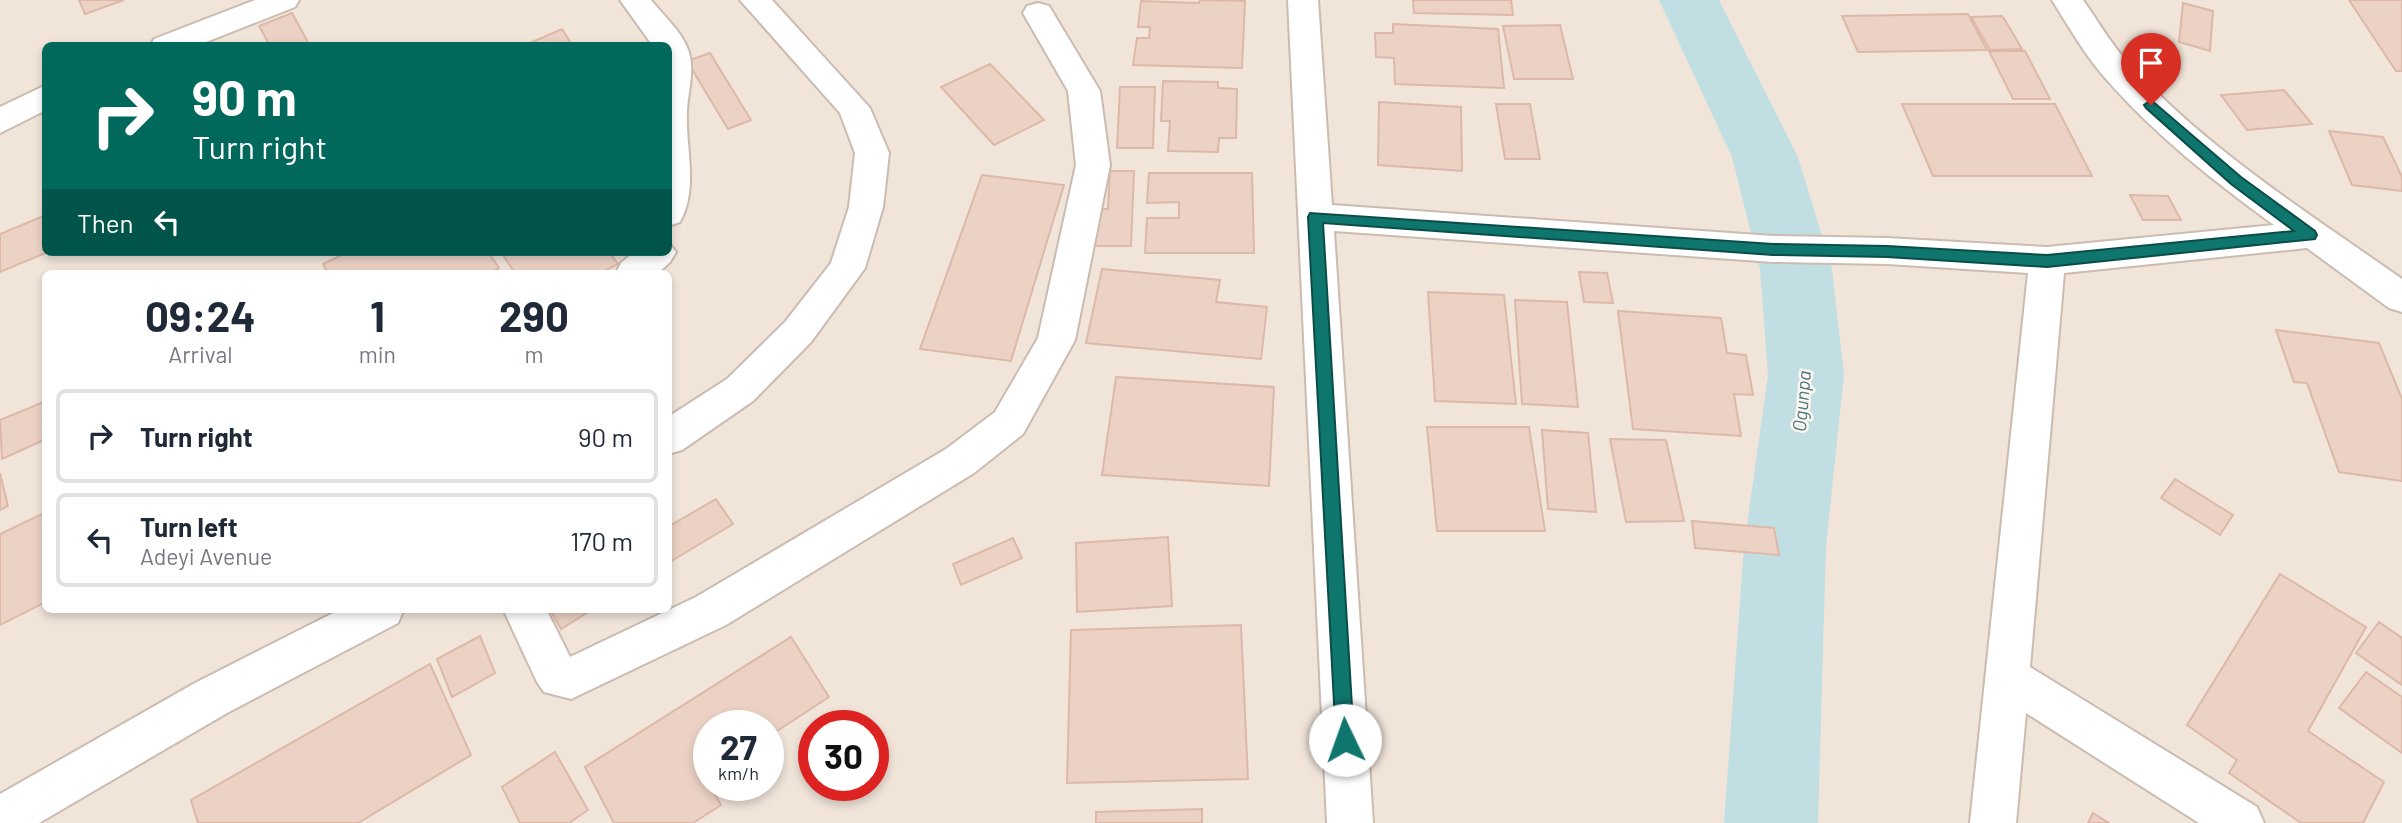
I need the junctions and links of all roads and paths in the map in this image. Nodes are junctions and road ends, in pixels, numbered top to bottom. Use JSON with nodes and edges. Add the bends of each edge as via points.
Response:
{"nodes":[{"id":1,"x":284,"y":0,"type":"edge"},
{"id":2,"x":635,"y":0,"type":"edge"},
{"id":3,"x":755,"y":0,"type":"edge"},
{"id":4,"x":1303,"y":0,"type":"edge"},
{"id":5,"x":2067,"y":0,"type":"edge"},
{"id":6,"x":1038,"y":13,"type":"dead end"},
{"id":7,"x":175,"y":42,"type":"edge"},
{"id":8,"x":667,"y":42,"type":"edge"},
{"id":9,"x":672,"y":48,"type":"edge"},
{"id":10,"x":42,"y":98,"type":"edge"},
{"id":11,"x":672,"y":105,"type":"edge"},
{"id":12,"x":0,"y":121,"type":"edge"},
{"id":13,"x":672,"y":131,"type":"edge"},
{"id":14,"x":672,"y":185,"type":"edge"},
{"id":15,"x":1315,"y":217,"type":"junction"},
{"id":16,"x":2309,"y":235,"type":"junction"},
{"id":17,"x":653,"y":256,"type":"edge"},
{"id":18,"x":2047,"y":261,"type":"junction"},
{"id":19,"x":637,"y":270,"type":"edge"},
{"id":20,"x":2402,"y":298,"type":"edge"},
{"id":21,"x":672,"y":435,"type":"edge"},
{"id":22,"x":375,"y":613,"type":"edge"},
{"id":23,"x":526,"y":613,"type":"edge"},
{"id":24,"x":2009,"y":678,"type":"junction"},
{"id":25,"x":0,"y":820,"type":"edge"},
{"id":26,"x":1350,"y":823,"type":"edge"},
{"id":27,"x":1993,"y":823,"type":"edge"},
{"id":28,"x":2241,"y":823,"type":"edge"}],
"edges":[{"from":1,"to":7,"type":"street"},
{"from":2,"to":8,"type":"street"},
{"from":3,"to":21,"type":"street","via":[[855,108],[872,153],[866,207],[847,268],[798,332],[740,390]]},
{"from":4,"to":15,"type":"street"},
{"from":5,"to":16,"type":"street","via":[[2117,71],[2168,122]]},
{"from":6,"to":23,"type":"street","via":[[1084,91],[1093,165],[1056,340],[1009,422],[960,461],[711,611],[571,678],[559,677],[552,668]]},
{"from":9,"to":11,"type":"street","via":[[676,81]]},
{"from":10,"to":12,"type":"street"},
{"from":13,"to":14,"type":"street"},
{"from":15,"to":18,"type":"street","via":[[1773,249]]},
{"from":15,"to":26,"type":"street"},
{"from":16,"to":18,"type":"street"},
{"from":16,"to":20,"type":"street"},
{"from":17,"to":19,"type":"street"},
{"from":18,"to":24,"type":"street"},
{"from":22,"to":25,"type":"street","via":[[211,698]]},
{"from":24,"to":27,"type":"street"},
{"from":24,"to":28,"type":"street"}]}
